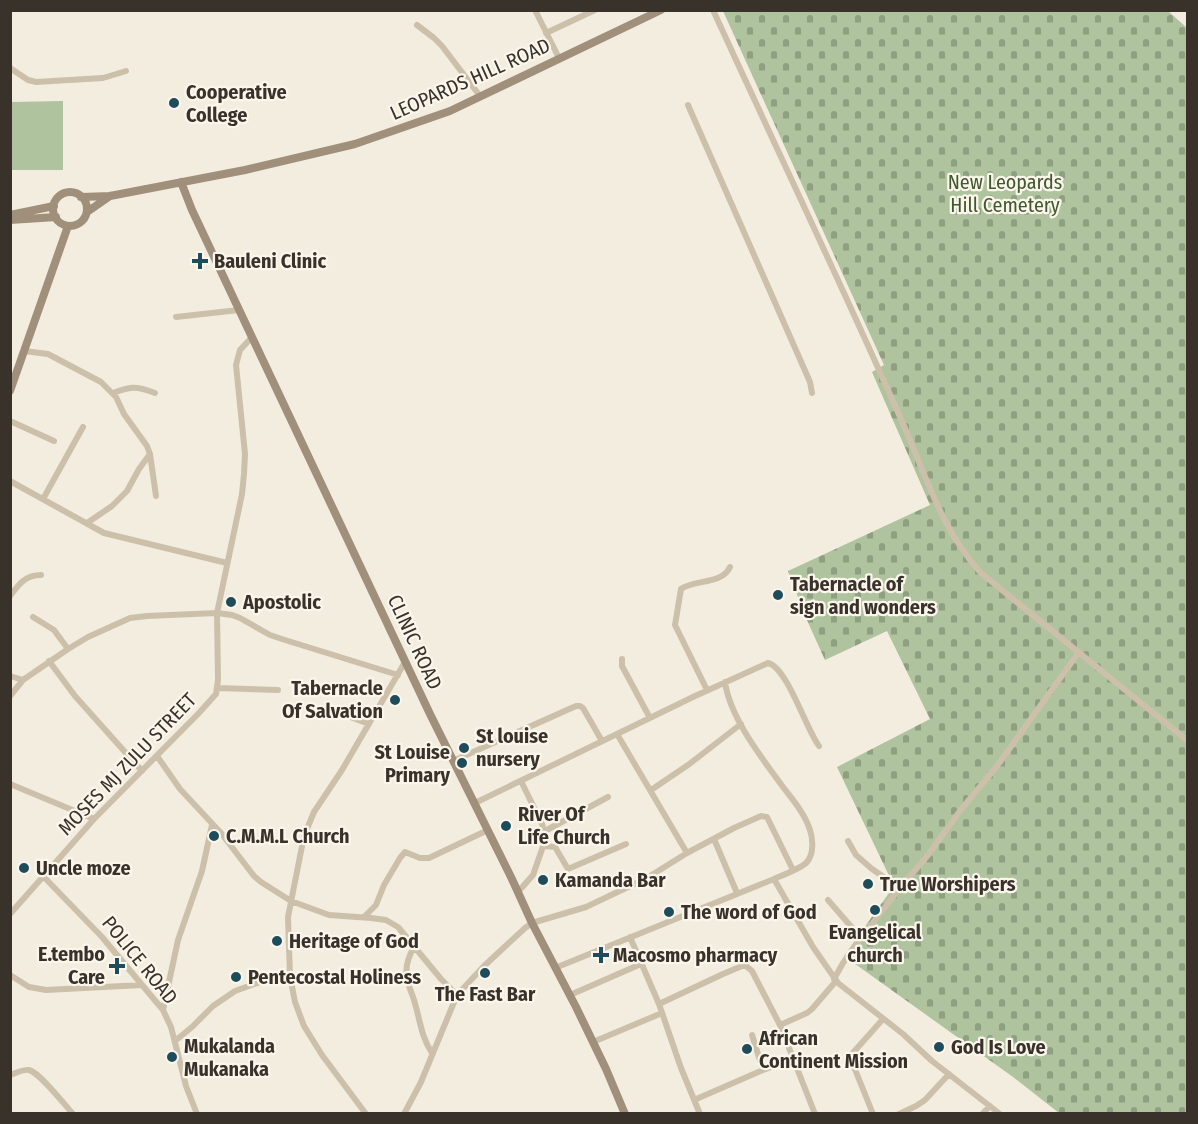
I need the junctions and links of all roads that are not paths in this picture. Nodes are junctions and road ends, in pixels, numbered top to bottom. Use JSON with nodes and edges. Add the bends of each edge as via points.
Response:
{"nodes":[{"id":1,"x":536,"y":10,"type":"edge"},
{"id":2,"x":596,"y":10,"type":"edge"},
{"id":3,"x":661,"y":10,"type":"edge"},
{"id":4,"x":713,"y":10,"type":"edge"},
{"id":5,"x":417,"y":25,"type":"dead end"},
{"id":6,"x":546,"y":33,"type":"junction"},
{"id":7,"x":559,"y":58,"type":"junction"},
{"id":8,"x":10,"y":68,"type":"edge"},
{"id":9,"x":126,"y":71,"type":"dead end"},
{"id":10,"x":480,"y":96,"type":"junction"},
{"id":11,"x":688,"y":105,"type":"dead end"},
{"id":12,"x":180,"y":182,"type":"junction"},
{"id":13,"x":81,"y":196,"type":"junction"},
{"id":14,"x":110,"y":196,"type":"junction"},
{"id":15,"x":54,"y":206,"type":"junction"},
{"id":16,"x":87,"y":212,"type":"junction"},
{"id":17,"x":10,"y":215,"type":"edge"},
{"id":18,"x":56,"y":217,"type":"junction"},
{"id":19,"x":10,"y":220,"type":"edge"},
{"id":20,"x":68,"y":226,"type":"junction"},
{"id":21,"x":239,"y":310,"type":"junction"},
{"id":22,"x":176,"y":317,"type":"dead end"},
{"id":23,"x":252,"y":337,"type":"junction"},
{"id":24,"x":24,"y":351,"type":"junction"},
{"id":25,"x":10,"y":391,"type":"edge"},
{"id":26,"x":113,"y":393,"type":"junction"},
{"id":27,"x":155,"y":393,"type":"dead end"},
{"id":28,"x":812,"y":393,"type":"dead end"},
{"id":29,"x":10,"y":421,"type":"edge"},
{"id":30,"x":83,"y":427,"type":"dead end"},
{"id":31,"x":54,"y":441,"type":"dead end"},
{"id":32,"x":150,"y":454,"type":"junction"},
{"id":33,"x":10,"y":481,"type":"edge"},
{"id":34,"x":156,"y":496,"type":"dead end"},
{"id":35,"x":43,"y":499,"type":"junction"},
{"id":36,"x":87,"y":523,"type":"junction"},
{"id":37,"x":227,"y":563,"type":"junction"},
{"id":38,"x":730,"y":567,"type":"dead end"},
{"id":39,"x":41,"y":575,"type":"dead end"},
{"id":40,"x":10,"y":596,"type":"edge"},
{"id":41,"x":217,"y":613,"type":"junction"},
{"id":42,"x":33,"y":617,"type":"dead end"},
{"id":43,"x":68,"y":649,"type":"junction"},
{"id":44,"x":1079,"y":652,"type":"junction"},
{"id":45,"x":622,"y":659,"type":"dead end"},
{"id":46,"x":49,"y":662,"type":"junction"},
{"id":47,"x":405,"y":662,"type":"junction"},
{"id":48,"x":398,"y":675,"type":"junction"},
{"id":49,"x":10,"y":676,"type":"edge"},
{"id":50,"x":23,"y":680,"type":"junction"},
{"id":51,"x":725,"y":682,"type":"junction"},
{"id":52,"x":217,"y":688,"type":"junction"},
{"id":53,"x":278,"y":690,"type":"dead end"},
{"id":54,"x":707,"y":690,"type":"junction"},
{"id":55,"x":10,"y":696,"type":"edge"},
{"id":56,"x":326,"y":708,"type":"dead end"},
{"id":57,"x":650,"y":718,"type":"junction"},
{"id":58,"x":369,"y":724,"type":"junction"},
{"id":59,"x":741,"y":724,"type":"junction"},
{"id":60,"x":617,"y":734,"type":"junction"},
{"id":61,"x":602,"y":741,"type":"junction"},
{"id":62,"x":1188,"y":741,"type":"edge"},
{"id":63,"x":819,"y":746,"type":"dead end"},
{"id":64,"x":157,"y":756,"type":"junction"},
{"id":65,"x":453,"y":761,"type":"junction"},
{"id":66,"x":142,"y":771,"type":"junction"},
{"id":67,"x":521,"y":781,"type":"junction"},
{"id":68,"x":10,"y":784,"type":"edge"},
{"id":69,"x":651,"y":790,"type":"junction"},
{"id":70,"x":608,"y":797,"type":"dead end"},
{"id":71,"x":475,"y":803,"type":"junction"},
{"id":72,"x":94,"y":819,"type":"junction"},
{"id":73,"x":212,"y":825,"type":"junction"},
{"id":74,"x":488,"y":830,"type":"junction"},
{"id":75,"x":545,"y":831,"type":"junction"},
{"id":76,"x":714,"y":838,"type":"junction"},
{"id":77,"x":848,"y":841,"type":"dead end"},
{"id":78,"x":626,"y":844,"type":"dead end"},
{"id":79,"x":544,"y":846,"type":"junction"},
{"id":80,"x":687,"y":853,"type":"junction"},
{"id":81,"x":794,"y":870,"type":"junction"},
{"id":82,"x":44,"y":876,"type":"junction"},
{"id":83,"x":774,"y":879,"type":"junction"},
{"id":84,"x":900,"y":888,"type":"junction"},
{"id":85,"x":518,"y":892,"type":"junction"},
{"id":86,"x":737,"y":893,"type":"junction"},
{"id":87,"x":828,"y":900,"type":"dead end"},
{"id":88,"x":291,"y":901,"type":"junction"},
{"id":89,"x":10,"y":914,"type":"edge"},
{"id":90,"x":364,"y":917,"type":"junction"},
{"id":91,"x":532,"y":923,"type":"junction"},
{"id":92,"x":630,"y":937,"type":"junction"},
{"id":93,"x":861,"y":938,"type":"junction"},
{"id":94,"x":414,"y":947,"type":"junction"},
{"id":95,"x":641,"y":964,"type":"junction"},
{"id":96,"x":555,"y":968,"type":"junction"},
{"id":97,"x":10,"y":975,"type":"edge"},
{"id":98,"x":290,"y":976,"type":"junction"},
{"id":99,"x":835,"y":980,"type":"junction"},
{"id":100,"x":142,"y":985,"type":"junction"},
{"id":101,"x":457,"y":995,"type":"junction"},
{"id":102,"x":570,"y":995,"type":"junction"},
{"id":103,"x":658,"y":1004,"type":"junction"},
{"id":104,"x":163,"y":1010,"type":"junction"},
{"id":105,"x":662,"y":1013,"type":"junction"},
{"id":106,"x":883,"y":1019,"type":"junction"},
{"id":107,"x":780,"y":1024,"type":"junction"},
{"id":108,"x":752,"y":1035,"type":"dead end"},
{"id":109,"x":175,"y":1041,"type":"junction"},
{"id":110,"x":593,"y":1042,"type":"junction"},
{"id":111,"x":432,"y":1053,"type":"junction"},
{"id":112,"x":794,"y":1059,"type":"junction"},
{"id":113,"x":763,"y":1070,"type":"junction"},
{"id":114,"x":949,"y":1074,"type":"junction"},
{"id":115,"x":10,"y":1075,"type":"edge"},
{"id":116,"x":694,"y":1100,"type":"junction"},
{"id":117,"x":990,"y":1106,"type":"junction"},
{"id":118,"x":73,"y":1113,"type":"edge"},
{"id":119,"x":197,"y":1113,"type":"edge"},
{"id":120,"x":366,"y":1113,"type":"edge"},
{"id":121,"x":404,"y":1113,"type":"edge"},
{"id":122,"x":625,"y":1113,"type":"edge"},
{"id":123,"x":700,"y":1113,"type":"edge"},
{"id":124,"x":813,"y":1113,"type":"edge"},
{"id":125,"x":873,"y":1113,"type":"edge"},
{"id":126,"x":899,"y":1113,"type":"edge"},
{"id":127,"x":981,"y":1113,"type":"edge"},
{"id":128,"x":1000,"y":1113,"type":"edge"}],
"edges":[{"from":1,"to":6,"type":"street"},
{"from":2,"to":6,"type":"street"},
{"from":3,"to":7,"type":"street","name":"LEOPARDS HILL ROAD"},
{"from":4,"to":44,"type":"street","via":[[952,535],[981,573]]},
{"from":5,"to":10,"type":"street","via":[[442,46]]},
{"from":6,"to":7,"type":"street"},
{"from":7,"to":10,"type":"street","name":"LEOPARDS HILL ROAD"},
{"from":8,"to":9,"type":"street","via":[[36,82],[102,78]]},
{"from":10,"to":12,"type":"street","name":"LEOPARDS HILL ROAD","via":[[438,116],[355,144]]},
{"from":11,"to":28,"type":"street"},
{"from":12,"to":14,"type":"street","name":"LEOPARDS HILL ROAD"},
{"from":12,"to":21,"type":"street","name":"CLINIC ROAD"},
{"from":13,"to":14,"type":"street","name":"LEOPARDS HILL ROAD"},
{"from":13,"to":15,"type":"street","via":[[65,194]]},
{"from":13,"to":16,"type":"street"},
{"from":14,"to":16,"type":"street","name":"LEOPARDS HILL ROAD"},
{"from":15,"to":17,"type":"street"},
{"from":15,"to":18,"type":"street"},
{"from":16,"to":20,"type":"street","via":[[81,222]]},
{"from":18,"to":19,"type":"street"},
{"from":18,"to":20,"type":"street"},
{"from":20,"to":24,"type":"street"},
{"from":21,"to":22,"type":"street"},
{"from":21,"to":23,"type":"street","name":"CLINIC ROAD"},
{"from":23,"to":37,"type":"street","name":"MOSES MJ ZULU STREET","via":[[237,357],[245,454]]},
{"from":23,"to":47,"type":"street","name":"CLINIC ROAD"},
{"from":24,"to":25,"type":"street"},
{"from":24,"to":26,"type":"street","via":[[48,354],[101,382]]},
{"from":26,"to":27,"type":"street","via":[[135,387]]},
{"from":26,"to":32,"type":"street"},
{"from":29,"to":31,"type":"street"},
{"from":30,"to":35,"type":"street"},
{"from":32,"to":34,"type":"street"},
{"from":32,"to":36,"type":"street","via":[[127,491]]},
{"from":33,"to":35,"type":"street"},
{"from":35,"to":36,"type":"street"},
{"from":36,"to":37,"type":"street","via":[[118,537]]},
{"from":37,"to":41,"type":"street","name":"MOSES MJ ZULU STREET"},
{"from":38,"to":54,"type":"street","via":[[725,574],[681,589],[675,625]]},
{"from":39,"to":40,"type":"street","via":[[28,577]]},
{"from":41,"to":43,"type":"street","via":[[130,618]]},
{"from":41,"to":48,"type":"street","via":[[240,618],[270,635]]},
{"from":41,"to":52,"type":"street","name":"MOSES MJ ZULU STREET"},
{"from":42,"to":43,"type":"street","via":[[54,630]]},
{"from":43,"to":46,"type":"street"},
{"from":44,"to":62,"type":"street"},
{"from":44,"to":84,"type":"street","via":[[997,766]]},
{"from":45,"to":57,"type":"street","via":[[622,666]]},
{"from":46,"to":50,"type":"street"},
{"from":46,"to":66,"type":"street"},
{"from":47,"to":48,"type":"street"},
{"from":47,"to":65,"type":"street","name":"CLINIC ROAD"},
{"from":48,"to":58,"type":"street"},
{"from":49,"to":50,"type":"street"},
{"from":50,"to":55,"type":"street"},
{"from":51,"to":54,"type":"street"},
{"from":51,"to":59,"type":"street"},
{"from":51,"to":63,"type":"street","via":[[764,664],[773,664]]},
{"from":52,"to":53,"type":"street"},
{"from":52,"to":64,"type":"street","name":"MOSES MJ ZULU STREET","via":[[211,700]]},
{"from":54,"to":57,"type":"street"},
{"from":56,"to":58,"type":"street"},
{"from":57,"to":60,"type":"street"},
{"from":58,"to":88,"type":"street","via":[[310,819]]},
{"from":59,"to":69,"type":"street"},
{"from":59,"to":81,"type":"street","via":[[811,831],[812,852],[807,862]]},
{"from":60,"to":61,"type":"street"},
{"from":60,"to":69,"type":"street"},
{"from":61,"to":65,"type":"street","via":[[583,708],[576,706]]},
{"from":61,"to":67,"type":"street"},
{"from":64,"to":66,"type":"street","name":"MOSES MJ ZULU STREET"},
{"from":64,"to":73,"type":"street"},
{"from":65,"to":71,"type":"street","name":"CLINIC ROAD"},
{"from":66,"to":72,"type":"street","name":"MOSES MJ ZULU STREET"},
{"from":67,"to":71,"type":"street"},
{"from":67,"to":75,"type":"street"},
{"from":68,"to":72,"type":"street"},
{"from":69,"to":80,"type":"street"},
{"from":70,"to":75,"type":"street"},
{"from":71,"to":74,"type":"street","name":"CLINIC ROAD"},
{"from":72,"to":82,"type":"street","name":"MOSES MJ ZULU STREET"},
{"from":73,"to":88,"type":"street","via":[[254,876]]},
{"from":73,"to":104,"type":"street","via":[[202,871],[178,940]]},
{"from":74,"to":85,"type":"street","name":"CLINIC ROAD"},
{"from":74,"to":90,"type":"street","via":[[429,858],[405,852],[373,909]]},
{"from":75,"to":79,"type":"street"},
{"from":76,"to":80,"type":"street"},
{"from":76,"to":81,"type":"street","via":[[748,821],[767,817]]},
{"from":76,"to":86,"type":"street"},
{"from":77,"to":84,"type":"street","via":[[867,865]]},
{"from":78,"to":79,"type":"street","via":[[567,869],[555,847]]},
{"from":79,"to":85,"type":"street","via":[[533,875]]},
{"from":80,"to":91,"type":"street","via":[[586,907]]},
{"from":81,"to":83,"type":"street"},
{"from":82,"to":89,"type":"street","name":"MOSES MJ ZULU STREET"},
{"from":82,"to":100,"type":"street","name":"POLICE ROAD"},
{"from":83,"to":86,"type":"street"},
{"from":83,"to":99,"type":"street"},
{"from":84,"to":93,"type":"street"},
{"from":85,"to":91,"type":"street","name":"CLINIC ROAD"},
{"from":86,"to":92,"type":"street"},
{"from":87,"to":93,"type":"street"},
{"from":88,"to":90,"type":"street","via":[[329,915]]},
{"from":88,"to":98,"type":"street"},
{"from":90,"to":94,"type":"street","via":[[393,923]]},
{"from":91,"to":96,"type":"street","name":"CLINIC ROAD"},
{"from":91,"to":101,"type":"street"},
{"from":92,"to":95,"type":"street"},
{"from":92,"to":96,"type":"street"},
{"from":93,"to":99,"type":"street"},
{"from":94,"to":101,"type":"street"},
{"from":94,"to":111,"type":"street","via":[[406,976],[422,1034]]},
{"from":95,"to":102,"type":"street"},
{"from":95,"to":103,"type":"street"},
{"from":96,"to":102,"type":"street","name":"CLINIC ROAD"},
{"from":97,"to":100,"type":"street","via":[[29,987],[46,990]]},
{"from":98,"to":109,"type":"street","via":[[257,982],[236,991]]},
{"from":98,"to":120,"type":"street","via":[[295,1002],[309,1036]]},
{"from":99,"to":106,"type":"street"},
{"from":99,"to":107,"type":"street","via":[[807,1013]]},
{"from":100,"to":104,"type":"street","name":"POLICE ROAD"},
{"from":101,"to":111,"type":"street"},
{"from":102,"to":110,"type":"street","name":"CLINIC ROAD"},
{"from":103,"to":105,"type":"street"},
{"from":103,"to":107,"type":"street","via":[[746,966]]},
{"from":104,"to":109,"type":"street","name":"POLICE ROAD"},
{"from":105,"to":110,"type":"street"},
{"from":105,"to":116,"type":"street"},
{"from":106,"to":114,"type":"street"},
{"from":106,"to":125,"type":"street","via":[[851,1054]]},
{"from":107,"to":112,"type":"street"},
{"from":108,"to":113,"type":"street"},
{"from":109,"to":119,"type":"street","name":"POLICE ROAD"},
{"from":110,"to":122,"type":"street","name":"CLINIC ROAD"},
{"from":111,"to":121,"type":"street"},
{"from":112,"to":113,"type":"street"},
{"from":112,"to":124,"type":"street"},
{"from":113,"to":116,"type":"street"},
{"from":114,"to":117,"type":"street"},
{"from":114,"to":126,"type":"street","via":[[925,1100]]},
{"from":115,"to":118,"type":"street","via":[[33,1072]]},
{"from":116,"to":123,"type":"street"},
{"from":117,"to":127,"type":"street"},
{"from":117,"to":128,"type":"street"}]}
